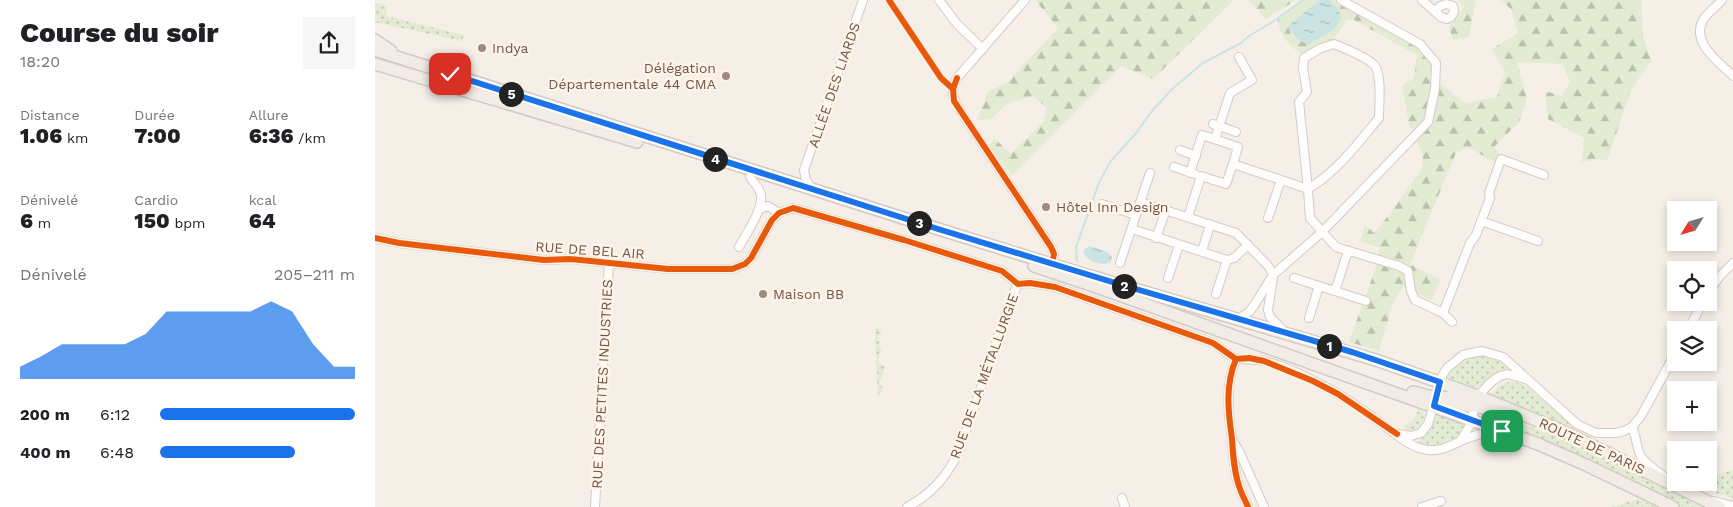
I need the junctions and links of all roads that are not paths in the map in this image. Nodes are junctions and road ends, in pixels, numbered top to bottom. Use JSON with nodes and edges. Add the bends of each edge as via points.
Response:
{"nodes":[{"id":1,"x":863,"y":0,"type":"edge"},
{"id":2,"x":939,"y":0,"type":"edge"},
{"id":3,"x":1025,"y":0,"type":"edge"},
{"id":4,"x":1341,"y":0,"type":"edge"},
{"id":5,"x":1422,"y":0,"type":"edge"},
{"id":6,"x":1722,"y":0,"type":"edge"},
{"id":7,"x":1435,"y":11,"type":"dead end"},
{"id":8,"x":375,"y":40,"type":"edge"},
{"id":9,"x":983,"y":49,"type":"junction"},
{"id":10,"x":375,"y":50,"type":"edge"},
{"id":11,"x":1239,"y":57,"type":"dead end"},
{"id":12,"x":401,"y":58,"type":"junction"},
{"id":13,"x":375,"y":64,"type":"edge"},
{"id":14,"x":1733,"y":76,"type":"edge"},
{"id":15,"x":1216,"y":125,"type":"junction"},
{"id":16,"x":1236,"y":132,"type":"dead end"},
{"id":17,"x":1215,"y":139,"type":"junction"},
{"id":18,"x":1180,"y":150,"type":"dead end"},
{"id":19,"x":1196,"y":156,"type":"junction"},
{"id":20,"x":1233,"y":164,"type":"junction"},
{"id":21,"x":1174,"y":167,"type":"dead end"},
{"id":22,"x":804,"y":170,"type":"junction"},
{"id":23,"x":1150,"y":173,"type":"dead end"},
{"id":24,"x":1191,"y":173,"type":"junction"},
{"id":25,"x":1545,"y":175,"type":"dead end"},
{"id":26,"x":1201,"y":176,"type":"junction"},
{"id":27,"x":750,"y":178,"type":"junction"},
{"id":28,"x":1281,"y":180,"type":"junction"},
{"id":29,"x":787,"y":182,"type":"junction"},
{"id":30,"x":812,"y":189,"type":"junction"},
{"id":31,"x":1308,"y":189,"type":"junction"},
{"id":32,"x":1140,"y":202,"type":"junction"},
{"id":33,"x":1103,"y":204,"type":"dead end"},
{"id":34,"x":759,"y":209,"type":"junction"},
{"id":35,"x":1165,"y":210,"type":"junction"},
{"id":36,"x":779,"y":213,"type":"junction"},
{"id":37,"x":1136,"y":215,"type":"junction"},
{"id":38,"x":1188,"y":217,"type":"junction"},
{"id":39,"x":1268,"y":218,"type":"dead end"},
{"id":40,"x":1481,"y":221,"type":"junction"},
{"id":41,"x":1210,"y":225,"type":"junction"},
{"id":42,"x":1131,"y":229,"type":"junction"},
{"id":43,"x":1322,"y":232,"type":"junction"},
{"id":44,"x":375,"y":238,"type":"edge"},
{"id":45,"x":1157,"y":238,"type":"junction"},
{"id":46,"x":1538,"y":241,"type":"dead end"},
{"id":47,"x":1179,"y":245,"type":"junction"},
{"id":48,"x":1248,"y":245,"type":"junction"},
{"id":49,"x":739,"y":247,"type":"dead end"},
{"id":50,"x":1201,"y":251,"type":"junction"},
{"id":51,"x":1348,"y":251,"type":"junction"},
{"id":52,"x":1227,"y":260,"type":"junction"},
{"id":53,"x":609,"y":262,"type":"junction"},
{"id":54,"x":1120,"y":263,"type":"dead end"},
{"id":55,"x":1733,"y":263,"type":"edge"},
{"id":56,"x":1052,"y":264,"type":"junction"},
{"id":57,"x":1273,"y":275,"type":"junction"},
{"id":58,"x":1168,"y":278,"type":"dead end"},
{"id":59,"x":1294,"y":278,"type":"dead end"},
{"id":60,"x":1717,"y":280,"type":"edge"},
{"id":61,"x":1018,"y":284,"type":"junction"},
{"id":62,"x":1319,"y":286,"type":"junction"},
{"id":63,"x":1335,"y":291,"type":"junction"},
{"id":64,"x":1216,"y":294,"type":"dead end"},
{"id":65,"x":1366,"y":301,"type":"dead end"},
{"id":66,"x":1443,"y":313,"type":"junction"},
{"id":67,"x":1309,"y":318,"type":"dead end"},
{"id":68,"x":1238,"y":319,"type":"junction"},
{"id":69,"x":1452,"y":322,"type":"dead end"},
{"id":70,"x":1285,"y":333,"type":"junction"},
{"id":71,"x":1236,"y":358,"type":"junction"},
{"id":72,"x":1667,"y":368,"type":"edge"},
{"id":73,"x":1527,"y":379,"type":"junction"},
{"id":74,"x":1440,"y":382,"type":"junction"},
{"id":75,"x":1477,"y":401,"type":"junction"},
{"id":76,"x":1435,"y":402,"type":"junction"},
{"id":77,"x":1471,"y":420,"type":"junction"},
{"id":78,"x":1632,"y":427,"type":"junction"},
{"id":79,"x":1502,"y":431,"type":"junction"},
{"id":80,"x":1397,"y":434,"type":"junction"},
{"id":81,"x":1232,"y":440,"type":"junction"},
{"id":82,"x":1461,"y":440,"type":"junction"},
{"id":83,"x":1666,"y":481,"type":"junction"},
{"id":84,"x":1122,"y":498,"type":"dead end"},
{"id":85,"x":1703,"y":498,"type":"junction"},
{"id":86,"x":1441,"y":501,"type":"dead end"},
{"id":87,"x":1733,"y":506,"type":"edge"},
{"id":88,"x":595,"y":507,"type":"edge"},
{"id":89,"x":907,"y":507,"type":"edge"},
{"id":90,"x":1125,"y":507,"type":"edge"},
{"id":91,"x":1248,"y":507,"type":"edge"},
{"id":92,"x":1264,"y":507,"type":"edge"},
{"id":93,"x":1422,"y":507,"type":"edge"},
{"id":94,"x":1673,"y":507,"type":"edge"},
{"id":95,"x":1719,"y":507,"type":"edge"}],
"edges":[{"from":1,"to":22,"type":"street","name":"ALLÉE DES LIARDS"},
{"from":2,"to":9,"type":"street","via":[[957,24]]},
{"from":3,"to":9,"type":"street"},
{"from":4,"to":43,"type":"street","via":[[1420,44],[1435,63],[1435,88],[1428,122]]},
{"from":5,"to":7,"type":"street"},
{"from":6,"to":14,"type":"street","via":[[1705,17],[1700,27],[1701,38],[1705,49]]},
{"from":8,"to":12,"type":"main road"},
{"from":9,"to":56,"type":"street","via":[[954,84],[954,101],[1051,248],[1054,254]]},
{"from":10,"to":12,"type":"main road","name":"ROUTE DE PARIS"},
{"from":11,"to":15,"type":"street","via":[[1252,80],[1230,93]]},
{"from":12,"to":29,"type":"main road","name":"ROUTE DE PARIS"},
{"from":13,"to":27,"type":"main road","name":"ROUTE DE PARIS"},
{"from":15,"to":16,"type":"street"},
{"from":15,"to":17,"type":"street"},
{"from":17,"to":19,"type":"street","via":[[1202,135]]},
{"from":17,"to":20,"type":"street","via":[[1238,147]]},
{"from":18,"to":19,"type":"street"},
{"from":19,"to":24,"type":"street"},
{"from":20,"to":26,"type":"street","via":[[1226,184]]},
{"from":20,"to":28,"type":"street"},
{"from":21,"to":24,"type":"street"},
{"from":22,"to":29,"type":"street"},
{"from":22,"to":30,"type":"street"},
{"from":23,"to":32,"type":"street"},
{"from":24,"to":26,"type":"street"},
{"from":25,"to":40,"type":"street","via":[[1501,159]]},
{"from":26,"to":38,"type":"street"},
{"from":27,"to":34,"type":"street","via":[[761,195]]},
{"from":27,"to":76,"type":"main road","name":"ROUTE DE PARIS","via":[[1094,286],[1379,387]]},
{"from":28,"to":31,"type":"street"},
{"from":28,"to":39,"type":"street"},
{"from":29,"to":30,"type":"main road","name":"ROUTE DE PARIS"},
{"from":30,"to":56,"type":"main road","name":"ROUTE DE PARIS"},
{"from":31,"to":31,"type":"street","via":[[1299,102],[1307,92],[1303,68],[1305,58],[1334,44],[1375,66],[1379,76],[1379,118],[1321,181]]},
{"from":31,"to":43,"type":"street","via":[[1310,218]]},
{"from":32,"to":35,"type":"street"},
{"from":32,"to":37,"type":"street"},
{"from":33,"to":37,"type":"street"},
{"from":34,"to":36,"type":"street","via":[[768,206]]},
{"from":34,"to":49,"type":"street"},
{"from":35,"to":38,"type":"street"},
{"from":35,"to":45,"type":"street"},
{"from":36,"to":53,"type":"street","name":"RUE DE BEL AIR","via":[[751,258],[739,267],[668,268]]},
{"from":36,"to":61,"type":"street","via":[[793,208],[805,211],[1002,271]]},
{"from":37,"to":42,"type":"street"},
{"from":38,"to":41,"type":"street"},
{"from":40,"to":46,"type":"street"},
{"from":40,"to":66,"type":"street"},
{"from":41,"to":48,"type":"street","via":[[1236,233]]},
{"from":41,"to":50,"type":"street"},
{"from":42,"to":45,"type":"street"},
{"from":42,"to":54,"type":"street"},
{"from":43,"to":51,"type":"street","via":[[1336,246]]},
{"from":43,"to":57,"type":"street"},
{"from":44,"to":53,"type":"street","name":"RUE DE BEL AIR","via":[[544,260]]},
{"from":45,"to":47,"type":"street"},
{"from":47,"to":50,"type":"street"},
{"from":47,"to":58,"type":"street"},
{"from":48,"to":52,"type":"street"},
{"from":48,"to":57,"type":"street"},
{"from":50,"to":52,"type":"street"},
{"from":51,"to":63,"type":"street"},
{"from":51,"to":66,"type":"street","via":[[1399,266],[1408,272],[1415,300]]},
{"from":52,"to":64,"type":"street"},
{"from":53,"to":88,"type":"street","name":"RUE DES PETITES INDUSTRIES"},
{"from":55,"to":60,"type":"street"},
{"from":56,"to":68,"type":"main road","name":"ROUTE DE PARIS"},
{"from":57,"to":68,"type":"street","via":[[1249,312]]},
{"from":57,"to":70,"type":"street","via":[[1268,310],[1270,317]]},
{"from":59,"to":62,"type":"street"},
{"from":61,"to":71,"type":"street","via":[[1055,287],[1213,343]]},
{"from":61,"to":89,"type":"street","name":"RUE DE LA MÉTALLURGIE","via":[[959,452],[948,473],[929,493]]},
{"from":62,"to":63,"type":"street"},
{"from":62,"to":67,"type":"street"},
{"from":63,"to":65,"type":"street"},
{"from":66,"to":69,"type":"street"},
{"from":68,"to":70,"type":"main road","name":"ROUTE DE PARIS"},
{"from":70,"to":74,"type":"main road","name":"ROUTE DE PARIS"},
{"from":71,"to":80,"type":"street","via":[[1264,361],[1313,381]]},
{"from":71,"to":81,"type":"street","via":[[1228,401]]},
{"from":72,"to":78,"type":"street"},
{"from":73,"to":74,"type":"street","via":[[1503,357],[1482,351],[1463,354],[1447,368]]},
{"from":73,"to":75,"type":"street","via":[[1507,374],[1490,382]]},
{"from":73,"to":78,"type":"street","via":[[1577,424],[1596,433],[1617,433]]},
{"from":74,"to":75,"type":"main road","name":"ROUTE DE PARIS"},
{"from":74,"to":76,"type":"street"},
{"from":75,"to":76,"type":"main road"},
{"from":75,"to":77,"type":"street"},
{"from":75,"to":83,"type":"main road","name":"ROUTE DE PARIS","via":[[1560,430]]},
{"from":76,"to":77,"type":"main road","name":"ROUTE DE PARIS"},
{"from":76,"to":80,"type":"street","via":[[1428,424],[1421,433],[1411,436]]},
{"from":77,"to":79,"type":"main road","name":"ROUTE DE PARIS"},
{"from":77,"to":82,"type":"street"},
{"from":78,"to":83,"type":"street","via":[[1642,458]]},
{"from":79,"to":82,"type":"street"},
{"from":79,"to":94,"type":"main road","name":"ROUTE DE PARIS","via":[[1565,455]]},
{"from":80,"to":82,"type":"street","via":[[1417,448],[1428,450],[1449,448]]},
{"from":81,"to":91,"type":"street","via":[[1239,485]]},
{"from":81,"to":92,"type":"street"},
{"from":83,"to":85,"type":"main road","name":"ROUTE DE PARIS"},
{"from":84,"to":90,"type":"street"},
{"from":85,"to":87,"type":"street"},
{"from":85,"to":95,"type":"main road","name":"ROUTE DE PARIS"},
{"from":86,"to":93,"type":"street"}]}
